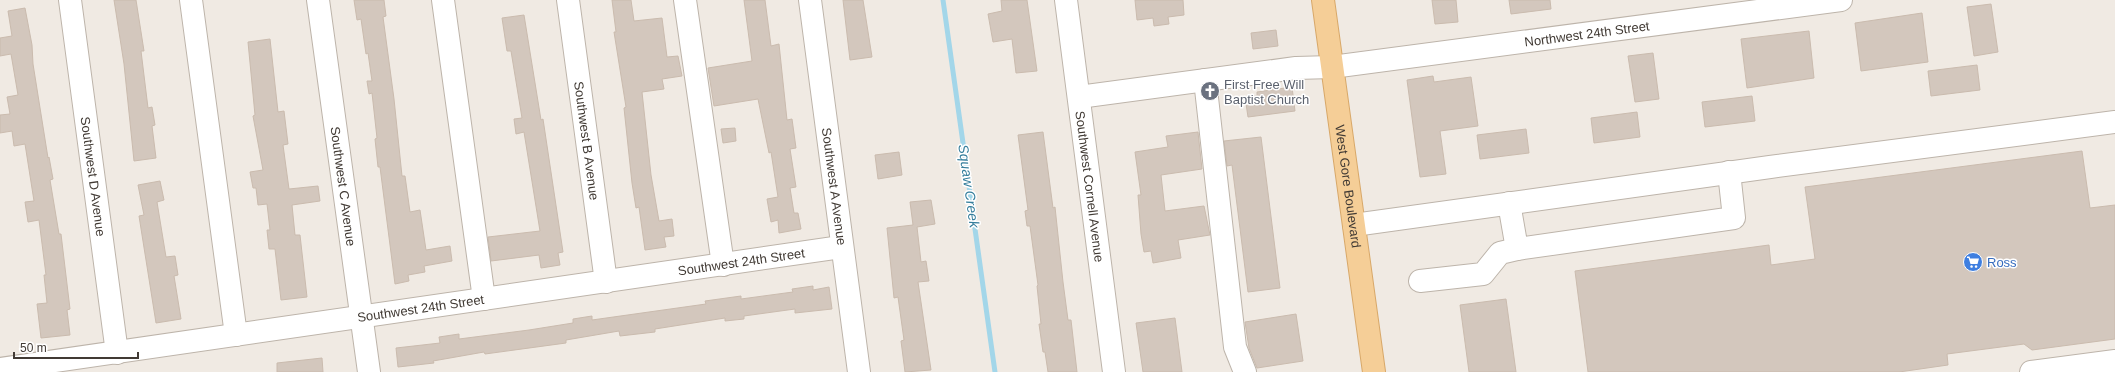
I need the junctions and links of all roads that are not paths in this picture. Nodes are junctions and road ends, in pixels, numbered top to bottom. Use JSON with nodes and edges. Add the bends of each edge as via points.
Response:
{"nodes":[{"id":1,"x":70,"y":0,"type":"edge"},
{"id":2,"x":191,"y":0,"type":"edge"},
{"id":3,"x":318,"y":0,"type":"edge"},
{"id":4,"x":443,"y":0,"type":"edge"},
{"id":5,"x":568,"y":0,"type":"edge"},
{"id":6,"x":685,"y":0,"type":"edge"},
{"id":7,"x":810,"y":0,"type":"edge"},
{"id":8,"x":1066,"y":0,"type":"edge"},
{"id":9,"x":1323,"y":0,"type":"edge"},
{"id":10,"x":1841,"y":0,"type":"edge"},
{"id":11,"x":1332,"y":67,"type":"junction"},
{"id":12,"x":1206,"y":80,"type":"junction"},
{"id":13,"x":1079,"y":97,"type":"junction"},
{"id":14,"x":2115,"y":122,"type":"edge"},
{"id":15,"x":1729,"y":172,"type":"junction"},
{"id":16,"x":1509,"y":203,"type":"junction"},
{"id":17,"x":1354,"y":225,"type":"junction"},
{"id":18,"x":841,"y":247,"type":"junction"},
{"id":19,"x":1517,"y":249,"type":"junction"},
{"id":20,"x":723,"y":265,"type":"junction"},
{"id":21,"x":1420,"y":281,"type":"dead end"},
{"id":22,"x":606,"y":282,"type":"junction"},
{"id":23,"x":484,"y":299,"type":"junction"},
{"id":24,"x":361,"y":317,"type":"junction"},
{"id":25,"x":236,"y":335,"type":"junction"},
{"id":26,"x":117,"y":352,"type":"junction"},
{"id":27,"x":2115,"y":361,"type":"edge"},
{"id":28,"x":0,"y":369,"type":"edge"},
{"id":29,"x":369,"y":372,"type":"edge"},
{"id":30,"x":859,"y":372,"type":"edge"},
{"id":31,"x":1114,"y":372,"type":"edge"},
{"id":32,"x":1245,"y":372,"type":"edge"},
{"id":33,"x":1374,"y":372,"type":"edge"},
{"id":34,"x":2031,"y":372,"type":"edge"}],
"edges":[{"from":1,"to":26,"type":"street","name":"Southwest D Avenue"},
{"from":2,"to":25,"type":"street"},
{"from":3,"to":24,"type":"street","name":"Southwest C Avenue"},
{"from":4,"to":23,"type":"street"},
{"from":5,"to":22,"type":"street","name":"Southwest B Avenue"},
{"from":6,"to":20,"type":"street"},
{"from":7,"to":18,"type":"street","name":"Southwest A Avenue"},
{"from":8,"to":13,"type":"street","name":"Southwest Cornell Avenue"},
{"from":9,"to":11,"type":"main road","name":"West Gore Boulevard"},
{"from":10,"to":11,"type":"street","name":"Northwest 24th Street"},
{"from":11,"to":12,"type":"street","via":[[1296,68]]},
{"from":11,"to":17,"type":"main road","name":"West Gore Boulevard"},
{"from":12,"to":13,"type":"street"},
{"from":12,"to":32,"type":"street","via":[[1235,347]]},
{"from":13,"to":31,"type":"street","name":"Southwest Cornell Avenue"},
{"from":14,"to":15,"type":"street"},
{"from":15,"to":16,"type":"street"},
{"from":15,"to":19,"type":"street","via":[[1734,218]]},
{"from":16,"to":17,"type":"street"},
{"from":16,"to":19,"type":"street"},
{"from":17,"to":33,"type":"main road","name":"West Gore Boulevard"},
{"from":18,"to":20,"type":"street","name":"Southwest 24th Street"},
{"from":18,"to":30,"type":"street","name":"Southwest A Avenue"},
{"from":19,"to":21,"type":"street","via":[[1500,253],[1482,274]]},
{"from":20,"to":22,"type":"street","name":"Southwest 24th Street"},
{"from":22,"to":23,"type":"street","name":"Southwest 24th Street"},
{"from":23,"to":24,"type":"street","name":"Southwest 24th Street"},
{"from":24,"to":25,"type":"street","name":"Southwest 24th Street"},
{"from":24,"to":29,"type":"street","name":"Southwest C Avenue"},
{"from":25,"to":26,"type":"street","name":"Southwest 24th Street"},
{"from":26,"to":28,"type":"street","name":"Southwest 24th Street"},
{"from":27,"to":34,"type":"street"}]}
